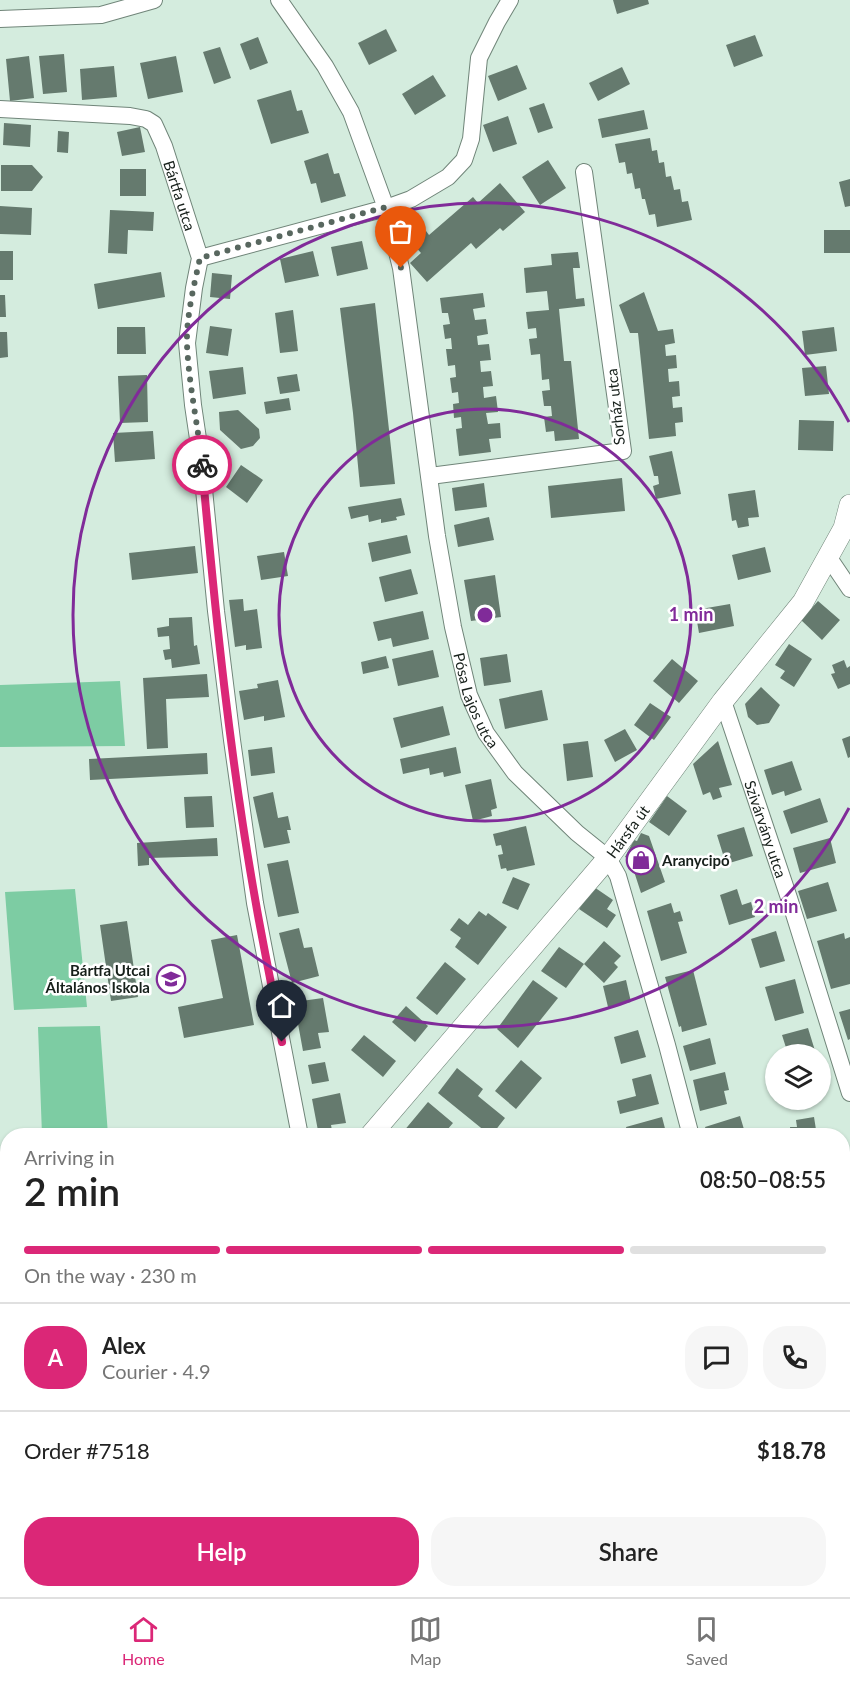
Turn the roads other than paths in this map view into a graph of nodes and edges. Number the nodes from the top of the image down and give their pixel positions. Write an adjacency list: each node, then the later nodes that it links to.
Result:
1 (154, 0): 4 (street)
2 (279, 0): 7 (street, Pósa Lajos utca)
3 (510, 0): 7 (street)
4 (0, 19)
5 (0, 109): 8 (street, Bártfa utca)
6 (584, 172): 9 (street, Sorház utca)
7 (386, 207): 8 (street); 9 (street, Pósa Lajos utca)
8 (200, 258): 16 (street, Bártfa utca)
9 (430, 476): 14 (street, Pósa Lajos utca)
10 (850, 505): 11 (street, Hársfa út)
11 (829, 558): 12 (street); 13 (street, Hársfa út)
12 (850, 589)
13 (723, 701): 14 (street, Hársfa út); 15 (street, Szivárvány utca)
14 (608, 858): 17 (street, Hársfa út); 18 (street, Pósa Lajos utca)
15 (850, 1093)
16 (298, 1128)
17 (377, 1128)
18 (689, 1128)

